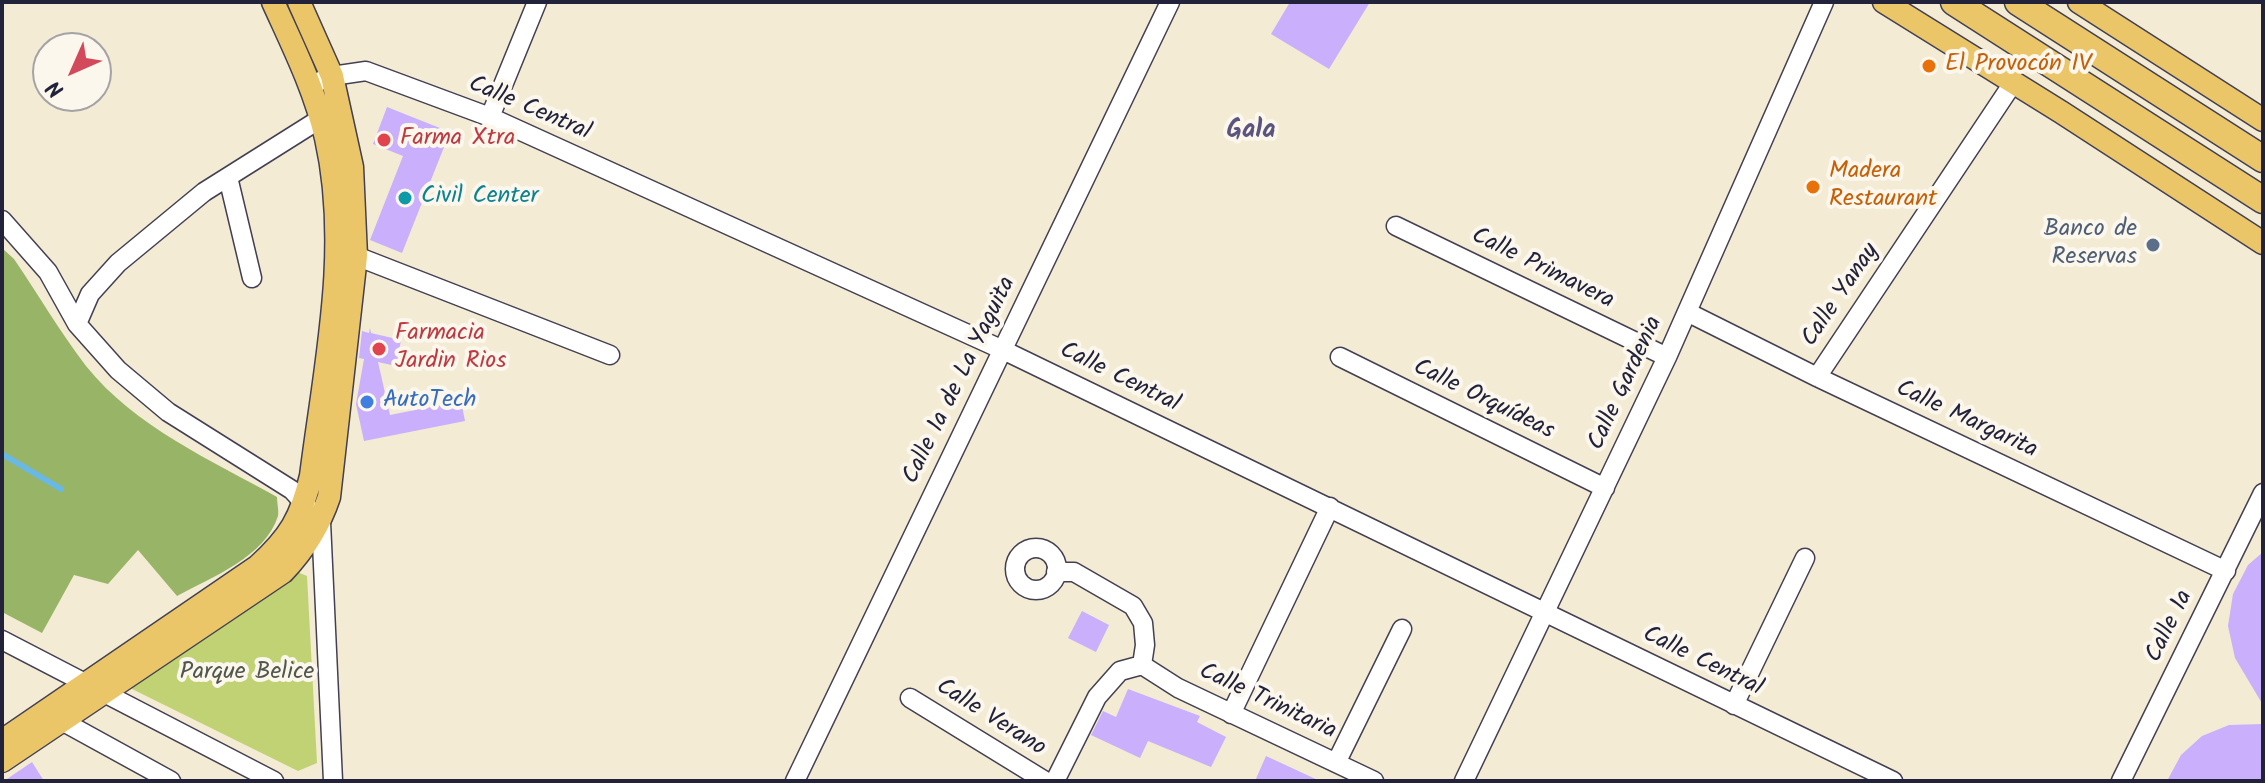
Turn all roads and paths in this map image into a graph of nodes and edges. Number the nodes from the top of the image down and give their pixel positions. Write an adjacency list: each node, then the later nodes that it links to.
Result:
1 (273, 2): 13 (main road)
2 (299, 2): 11 (main road)
3 (537, 2): 14 (street)
4 (1170, 2): 27 (street, Calle 1a de La Yaguita)
5 (1824, 2): 25 (street, Calle Gardenia)
6 (1884, 2): 10 (main road)
7 (1954, 2): 19 (highway)
8 (2018, 2): 17 (highway)
9 (2079, 2): 16 (main road)
10 (1906, 11): 12 (main road)
11 (332, 76): 13 (street, Calle Central); 14 (street, Calle Central); 23 (main road)
12 (2013, 83): 22 (main road); 31 (street, Calle Yanay)
13 (311, 85): 15 (main road)
14 (490, 117): 27 (street, Calle Central)
15 (320, 119): 18 (street); 34 (main road)
16 (2263, 120)
17 (2263, 159)
18 (228, 177): 24 (street); 26 (street)
19 (2263, 200)
20 (2, 220): 26 (street)
21 (1396, 226): 30 (street, Calle Primavera)
22 (2263, 243)
23 (356, 256): 28 (street); 36 (main road)
24 (252, 278)
25 (1687, 312): 30 (street, Calle Gardenia); 31 (street, Calle Margarita)
26 (77, 324): 34 (street)
27 (1003, 350): 35 (street, Calle Central); 55 (street, Calle 1a de La Yaguita)
28 (610, 355)
29 (1340, 357): 32 (street, Calle Orquídeas)
30 (1667, 357): 32 (street, Calle Gardenia)
31 (1817, 377): 38 (street, Calle Margarita)
32 (1605, 488): 40 (street, Calle Gardenia)
33 (2263, 493): 38 (street, Calle 1a)
34 (305, 502): 36 (street); 44 (main road)
35 (1330, 507): 40 (street, Calle Central); 47 (street)
36 (321, 522): 44 (main road); 54 (street)
37 (1805, 558): 46 (street)
38 (2226, 571): 61 (street, Calle 1a)
39 (1056, 572): 43 (street)
40 (1546, 614): 46 (street, Calle Central); 59 (street, Calle Gardenia)
41 (1402, 629): 51 (street)
42 (2, 640): 44 (street)
43 (1142, 665): 47 (street, Calle Trinitaria); 57 (street)
44 (94, 689): 48 (main road); 53 (street)
45 (910, 698): 56 (street, Calle Verano)
46 (1734, 705): 60 (street, Calle Central)
47 (1231, 714): 51 (street, Calle Trinitaria)
48 (54, 716): 49 (main road); 50 (main road); 52 (street)
49 (2, 741)
50 (2, 761)
51 (1336, 763): 58 (street, Calle Trinitaria)
52 (171, 781)
53 (274, 781)
54 (333, 781)
55 (795, 781)
56 (1045, 781)
57 (1055, 781)
58 (1374, 781)
59 (1464, 781)
60 (1893, 781)
61 (2121, 781)

